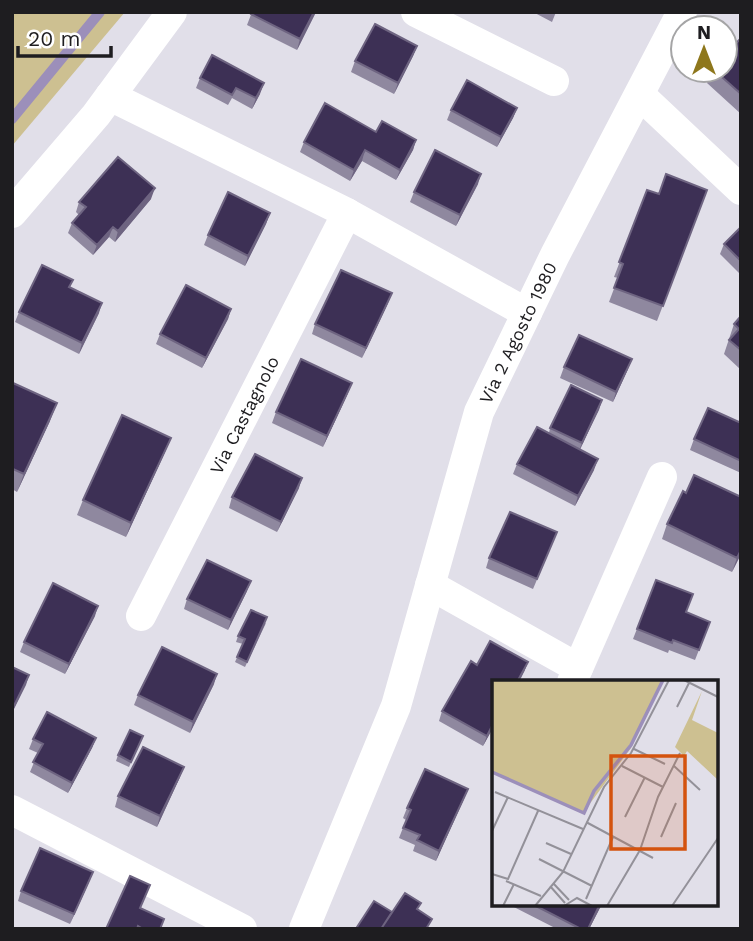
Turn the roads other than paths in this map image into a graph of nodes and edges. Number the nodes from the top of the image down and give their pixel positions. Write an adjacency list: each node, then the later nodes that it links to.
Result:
1 (172, 12): 6 (street)
2 (416, 12): 4 (street)
3 (682, 12): 5 (street, Via 2 Agosto 1980)
4 (554, 81)
5 (640, 95): 7 (street); 10 (street, Via 2 Agosto 1980)
6 (110, 96): 8 (street); 9 (street)
7 (741, 190)
8 (12, 213)
9 (347, 213): 10 (street); 13 (street, Via Castagnolo)
10 (527, 313): 12 (street, Via 2 Agosto 1980)
11 (662, 477): 14 (street)
12 (430, 585): 14 (street); 17 (street, Via 2 Agosto 1980)
13 (141, 617)
14 (575, 675)
15 (15, 820): 16 (street)
16 (242, 929)
17 (304, 929)

